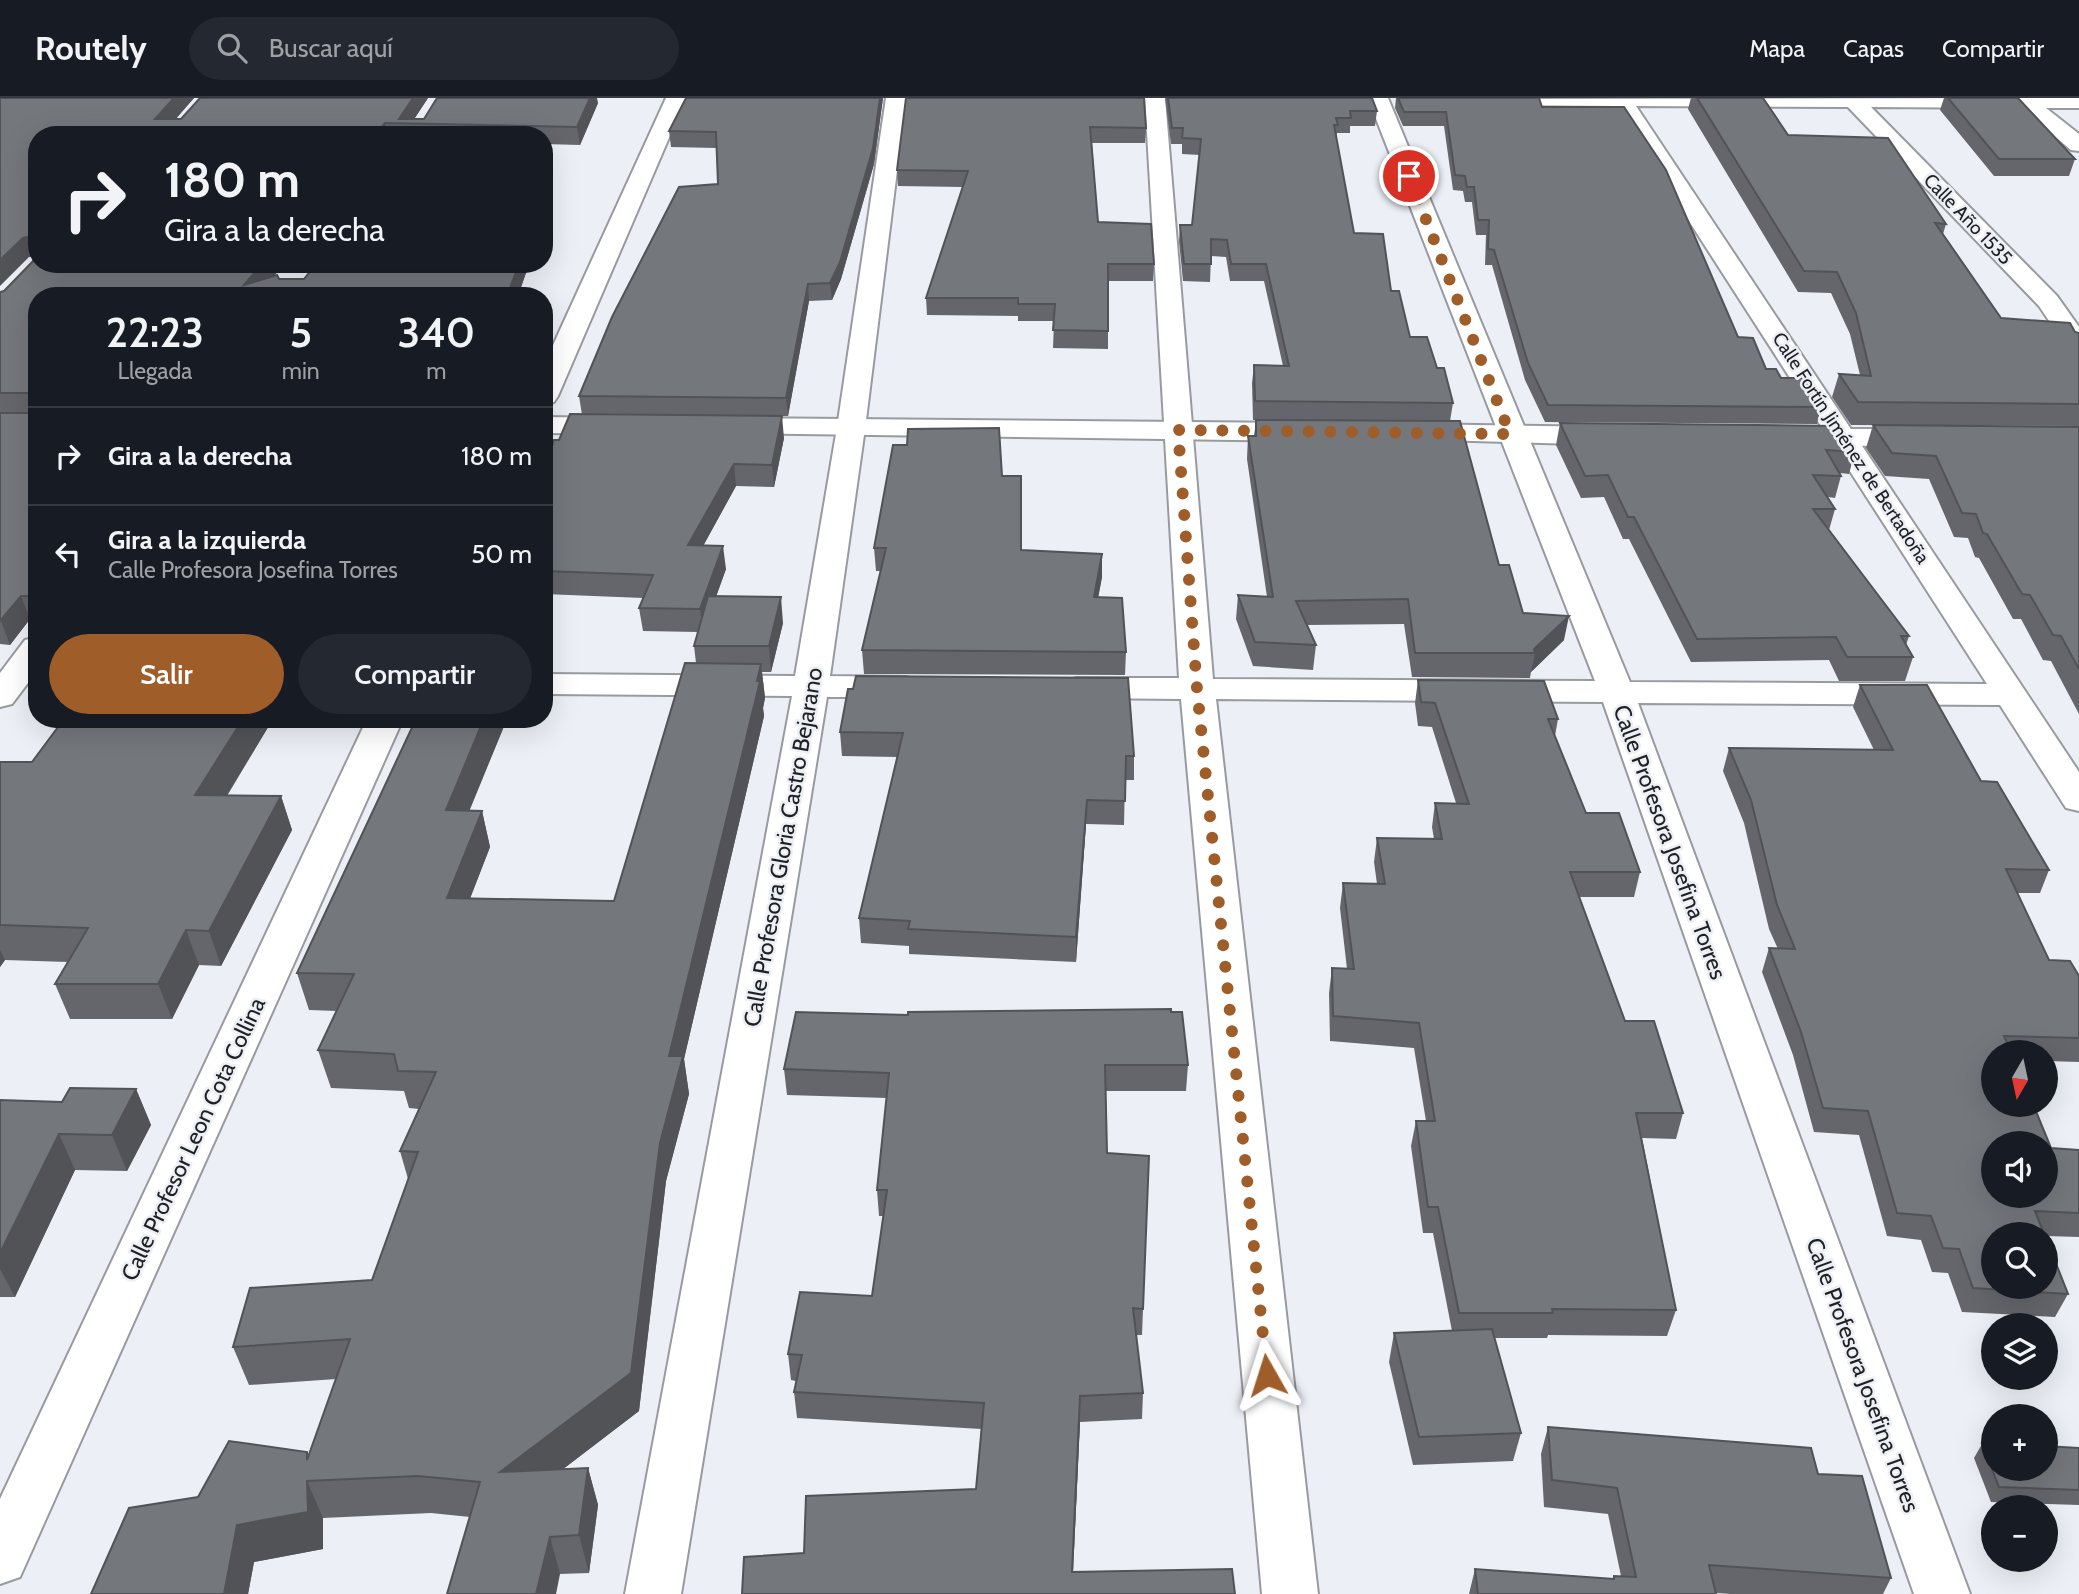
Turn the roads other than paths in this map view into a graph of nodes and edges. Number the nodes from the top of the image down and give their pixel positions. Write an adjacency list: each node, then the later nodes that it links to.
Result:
1 (676, 98): 16 (street)
2 (896, 98): 20 (street, Calle Profesora Gloria Castro Bejarano)
3 (1155, 98): 21 (street)
4 (1351, 98): 5 (street)
5 (1378, 98): 6 (street); 24 (street, Calle Profesora Josefina Torres)
6 (1405, 99)
7 (1472, 99): 8 (street)
8 (1620, 99): 9 (street); 27 (street, Calle Fortín Jiménez de Bertadoña)
9 (1853, 100): 10 (street); 13 (street, Calle Año 1535)
10 (2024, 100): 11 (street); 12 (street)
11 (2079, 102)
12 (2079, 145)
13 (2048, 301): 14 (street); 15 (street, Calle Año 1535)
14 (2079, 302)
15 (2079, 346)
16 (553, 376)
17 (553, 425): 18 (street)
18 (641, 426)
19 (709, 427): 20 (street)
20 (851, 429): 21 (street); 32 (street, Calle Profesora Gloria Castro Bejarano)
21 (1178, 430): 22 (street); 35 (street)
22 (1331, 432)
23 (1386, 433): 24 (street)
24 (1510, 434): 25 (street); 36 (street, Calle Profesora Josefina Torres)
25 (1636, 436)
26 (1762, 438): 27 (street)
27 (1846, 439): 28 (street); 37 (street, Calle Fortín Jiménez de Bertadoña)
28 (1942, 439)
29 (28, 660): 30 (street)
30 (12, 684)
31 (553, 684): 32 (street)
32 (811, 687): 33 (street); 41 (street, Calle Profesora Gloria Castro Bejarano)
33 (935, 687)
34 (1045, 688): 35 (street)
35 (1197, 689): 36 (street); 42 (street)
36 (1617, 693): 37 (street); 43 (street, Calle Profesora Josefina Torres)
37 (2010, 695): 39 (street, Calle Fortín Jiménez de Bertadoña)
38 (381, 728): 40 (street, Calle Profesor Leon Cota Collina)
39 (2079, 800)
40 (0, 1559)
41 (653, 1594)
42 (1290, 1594)
43 (1942, 1594)

